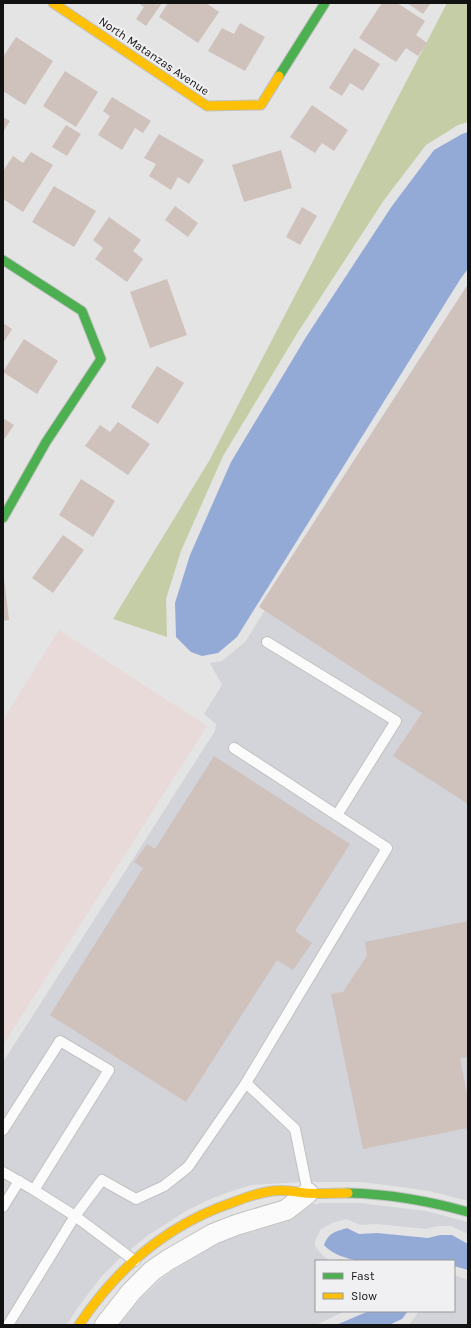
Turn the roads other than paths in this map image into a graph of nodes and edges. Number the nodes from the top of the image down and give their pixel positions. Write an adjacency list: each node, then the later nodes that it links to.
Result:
1 (53, 3): 2 (street, North Matanzas Avenue)
2 (325, 3)
3 (3, 260): 4 (street)
4 (3, 518)
5 (267, 642): 7 (lane)
6 (234, 748): 7 (lane)
7 (337, 815): 8 (lane)
8 (246, 1083): 13 (lane); 16 (lane)
9 (3, 1130): 12 (lane)
10 (3, 1172): 11 (lane)
11 (19, 1181): 12 (lane); 14 (lane)
12 (34, 1190): 16 (lane)
13 (308, 1193): 15 (street); 17 (street); 18 (street)
14 (3, 1207)
15 (468, 1212)
16 (75, 1216): 17 (lane); 19 (lane)
17 (134, 1261): 18 (lane); 20 (street)
18 (149, 1275): 21 (street)
19 (8, 1325)
20 (79, 1325)
21 (105, 1325)

